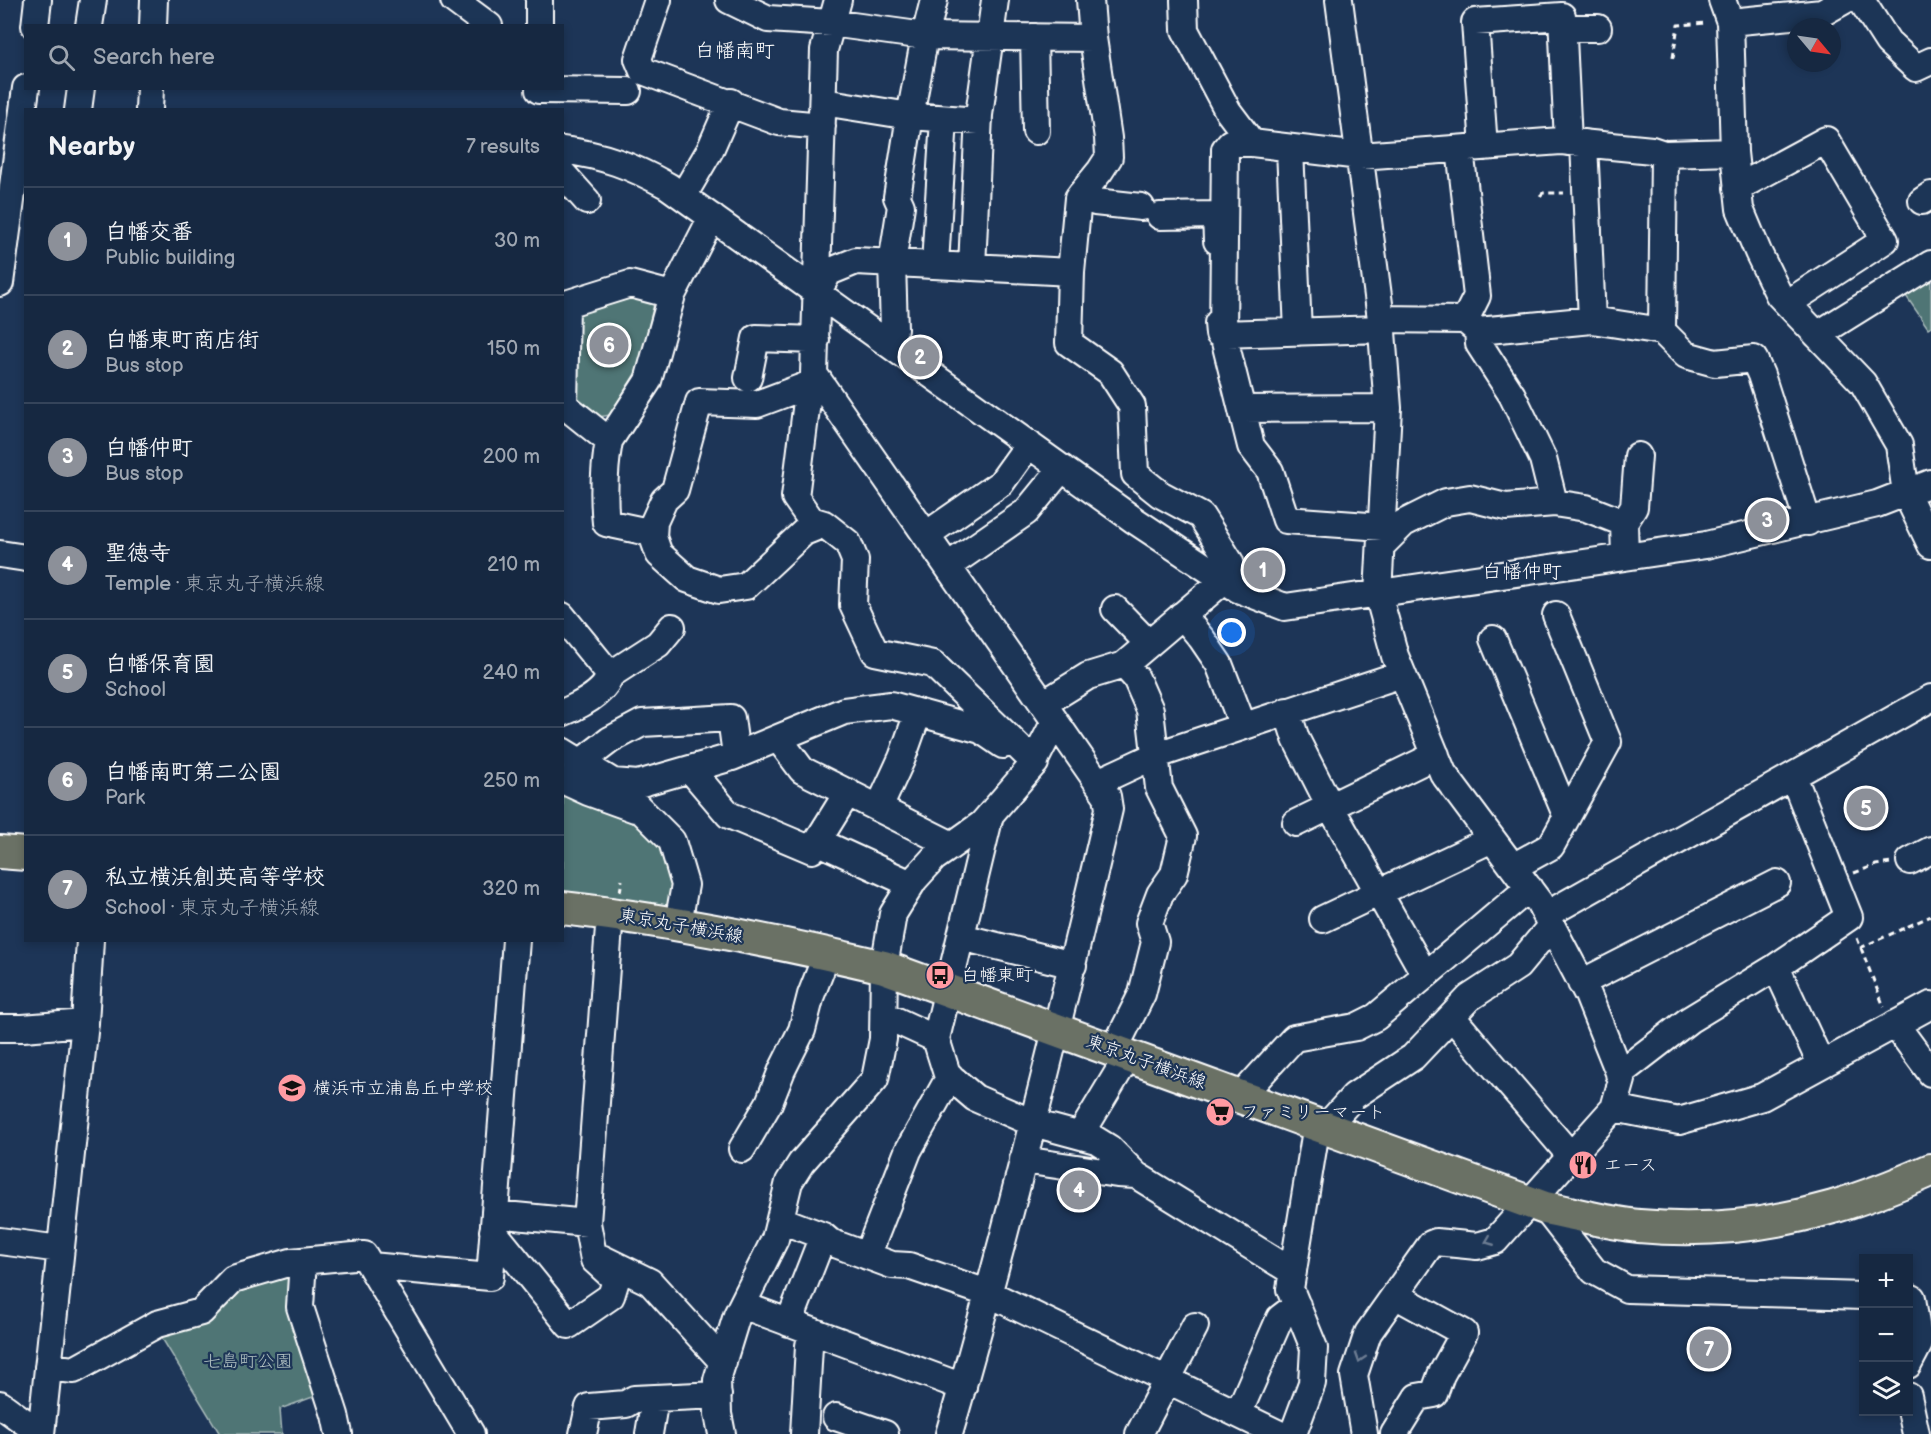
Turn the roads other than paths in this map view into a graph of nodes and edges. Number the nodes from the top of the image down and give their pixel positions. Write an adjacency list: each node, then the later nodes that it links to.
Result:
1 (38, 0): 17 (street)
2 (93, 0): 18 (street)
3 (154, 0): 19 (street)
4 (454, 0): 20 (street)
5 (539, 0): 21 (street)
6 (658, 0): 34 (street)
7 (729, 0): 15 (street)
8 (934, 0): 24 (street)
9 (994, 0): 25 (street)
10 (1090, 0): 27 (street)
11 (1184, 0): 43 (street)
12 (1339, 0): 49 (street)
13 (1845, 0): 16 (street)
14 (1861, 0): 28 (street)
15 (835, 11): 24 (street); 37 (street)
16 (1726, 11): 47 (street)
17 (35, 24)
18 (89, 24)
19 (153, 24)
20 (486, 24)
21 (539, 24)
22 (1563, 28): 23 (street); 42 (street); 45 (street)
23 (1598, 28)
24 (925, 36): 25 (street); 38 (street)
25 (988, 37): 26 (street); 40 (street)
26 (1034, 37): 27 (street); 41 (street)
27 (1093, 38): 52 (street)
28 (1928, 67)
29 (26, 90): 57 (street)
30 (81, 90): 35 (street)
31 (150, 90): 36 (street)
32 (628, 91): 33 (street)
33 (539, 96)
34 (731, 102): 37 (street); 53 (street)
35 (78, 108)
36 (149, 108)
37 (823, 114): 38 (street); 62 (street)
38 (910, 116): 39 (street); 56 (street)
39 (944, 119): 40 (street); 58 (street)
40 (979, 121): 60 (street)
41 (1036, 131)
42 (1576, 142): 45 (street); 48 (street); 65 (street)
43 (1252, 143): 44 (street); 70 (street)
44 (1290, 148): 49 (street); 69 (street)
45 (1472, 148): 49 (street); 67 (street)
46 (564, 150): 53 (street)
47 (1734, 152): 48 (street); 51 (street)
48 (1664, 154): 68 (street)
49 (1360, 156): 66 (street)
50 (564, 175): 54 (street)
51 (1737, 188): 64 (street); 64 (street)
52 (1081, 194): 61 (street); 70 (street)
53 (683, 196): 55 (street)
54 (587, 201)
55 (712, 217): 62 (street); 63 (street)
56 (892, 263): 58 (street); 62 (street); 73 (street)
57 (7, 264)
58 (935, 264): 60 (street)
59 (1931, 264): 71 (street)
60 (972, 267): 61 (street)
61 (1071, 272): 96 (street)
62 (817, 292): 72 (street); 73 (street)
63 (672, 295): 78 (street); 78 (street)
64 (1788, 303): 71 (street)
65 (1592, 320): 67 (street); 68 (street)
66 (1381, 324): 67 (street); 69 (street); 76 (street)
67 (1472, 326): 84 (street)
68 (1662, 331): 85 (street)
69 (1298, 332): 70 (street)
70 (1223, 334): 77 (street)
71 (1816, 336): 83 (street)
72 (816, 340): 74 (street); 75 (street)
73 (889, 343): 79 (street)
74 (748, 378)
75 (814, 383): 87 (street); 88 (street); 89 (street)
76 (1388, 408): 77 (street); 90 (street)
77 (1242, 409): 90 (street)
78 (609, 441): 88 (street)
79 (1029, 444): 81 (street); 89 (street)
80 (1638, 456): 86 (street)
81 (1062, 468): 95 (street); 96 (street)
82 (1931, 483): 83 (street)
83 (1906, 493): 85 (street); 91 (street)
84 (1554, 503): 86 (street); 90 (street)
85 (1808, 522): 93 (street)
86 (1624, 523): 93 (street)
87 (824, 524): 88 (street); 118 (street)
88 (653, 533)
89 (926, 535): 95 (street)
90 (1382, 537): 97 (street)
91 (1931, 545)
92 (0, 554): 94 (street)
93 (1625, 557): 97 (street)
94 (24, 558)
95 (948, 566): 112 (street)
96 (1231, 585): 97 (street); 99 (street)
97 (1378, 594): 106 (street)
98 (1114, 609): 104 (street)
99 (1182, 615): 104 (street); 113 (street)
100 (1556, 615): 129 (street)
101 (564, 618): 107 (street)
102 (672, 627): 107 (street)
103 (1493, 639): 129 (street)
104 (1149, 644): 105 (street)
105 (1124, 665): 112 (street); 117 (street)
106 (1402, 674): 109 (street); 116 (street)
107 (610, 675): 110 (street)
108 (1931, 698): 121 (street)
109 (1287, 711): 113 (street); 125 (street)
110 (564, 712)
111 (918, 712): 114 (street); 118 (street); 126 (street)
112 (1049, 712): 118 (street); 123 (street)
113 (1243, 726): 117 (street)
114 (778, 738): 115 (street); 124 (street)
115 (736, 755): 119 (street); 120 (street)
116 (1436, 755): 125 (street); 131 (street)
117 (1154, 756): 123 (street); 162 (street)
118 (1034, 764): 128 (street)
119 (568, 765): 122 (street); 127 (street)
120 (690, 769): 122 (street); 132 (street)
121 (1793, 776): 142 (street); 150 (street)
122 (614, 782): 127 (street)
123 (1098, 783): 148 (street)
124 (848, 792): 126 (street); 132 (street)
125 (1330, 806): 130 (street); 138 (street)
126 (879, 808): 133 (street)
127 (643, 812): 143 (street)
128 (990, 815): 133 (street); 144 (street)
129 (1567, 817): 134 (street)
130 (1296, 823)
131 (1492, 838): 134 (street); 138 (street)
132 (817, 841): 136 (street)
133 (952, 845): 136 (street)
134 (1513, 867): 137 (street)
135 (1776, 883): 152 (street)
136 (911, 884): 149 (street)
137 (1529, 888): 142 (street); 151 (street)
138 (1379, 893): 141 (street); 151 (street)
139 (564, 908): 140 (main road, 東京丸子横浜線)
140 (610, 914): 143 (main road, 東京丸子横浜線); 180 (street)
141 (1323, 919)
142 (1549, 921): 152 (street); 156 (street)
143 (678, 923): 147 (main road, 東京丸子横浜線)
144 (961, 937): 148 (street); 153 (street)
145 (90, 942): 157 (street)
146 (516, 942): 179 (street)
147 (827, 954): 149 (main road, 東京丸子横浜線); 172 (street)
148 (1073, 965): 160 (street)
149 (884, 967): 153 (main road, 東京丸子横浜線); 155 (street)
150 (1776, 967): 163 (street); 165 (street)
151 (1425, 975): 167 (street)
152 (1581, 983): 165 (street)
153 (948, 990): 160 (main road, 東京丸子横浜線); 161 (street)
154 (1931, 1005): 158 (street)
155 (884, 1016): 161 (street); 178 (street)
156 (1452, 1017): 170 (street); 173 (street)
157 (85, 1023): 159 (street); 183 (street)
158 (1893, 1024): 163 (street); 164 (street)
159 (0, 1028)
160 (1056, 1030): 162 (main road, 東京丸子横浜線); 169 (street)
161 (936, 1039): 166 (street)
162 (1121, 1053): 167 (main road, 東京丸子横浜線); 171 (street)
163 (1821, 1064): 168 (street)
164 (1931, 1073)
165 (1619, 1074): 168 (street)
166 (950, 1076): 169 (street); 185 (street)
167 (1241, 1096): 170 (main road, 東京丸子横浜線)
168 (1614, 1108): 173 (street)
169 (1033, 1123): 171 (street); 174 (street)
170 (1321, 1126): 177 (main road, 東京丸子横浜線); 188 (street)
171 (1081, 1134): 176 (street)
172 (742, 1149)
173 (1570, 1155): 177 (street)
174 (1023, 1160): 176 (street); 189 (street)
175 (1931, 1170): 177 (main road, 東京丸子横浜線)
176 (1136, 1175): 188 (street)
177 (1538, 1205): 190 (street, one-way to 190); 191 (street)
178 (781, 1220): 181 (street); 193 (street)
179 (494, 1222): 180 (street); 184 (street); 187 (street)
180 (587, 1223): 184 (street)
181 (823, 1236): 185 (street); 196 (street)
182 (0, 1241): 183 (street)
183 (60, 1249): 199 (street)
184 (593, 1254): 197 (street)
185 (867, 1256): 189 (street)
186 (303, 1261): 187 (street); 199 (street); 209 (street)
187 (371, 1266): 210 (street)
188 (1293, 1272): 194 (street)
189 (990, 1294): 200 (street); 201 (street)
190 (1395, 1295): 220 (street, one-way to 220); 221 (street)
191 (1859, 1296)
192 (1917, 1296): 198 (street)
193 (742, 1305): 196 (street); 197 (street)
194 (1297, 1305): 205 (street); 219 (street)
195 (1195, 1326): 200 (street)
196 (801, 1327): 201 (street); 214 (street)
197 (723, 1362): 202 (street)
198 (1910, 1362)
199 (48, 1367): 208 (street)
200 (1169, 1379): 205 (street); 217 (street)
201 (963, 1387): 216 (street)
202 (718, 1395): 203 (street); 213 (street)
203 (655, 1398): 211 (street); 212 (street)
204 (0, 1404): 208 (street)
205 (1238, 1414): 218 (street)
206 (1912, 1416): 222 (street)
207 (836, 1417): 215 (street)
208 (41, 1434)
209 (339, 1434)
210 (471, 1434)
211 (583, 1434)
212 (649, 1434)
213 (722, 1434)
214 (804, 1434)
215 (885, 1434)
216 (949, 1434)
217 (1139, 1434)
218 (1279, 1434)
219 (1293, 1434)
220 (1364, 1434)
221 (1394, 1434)
222 (1916, 1434)

